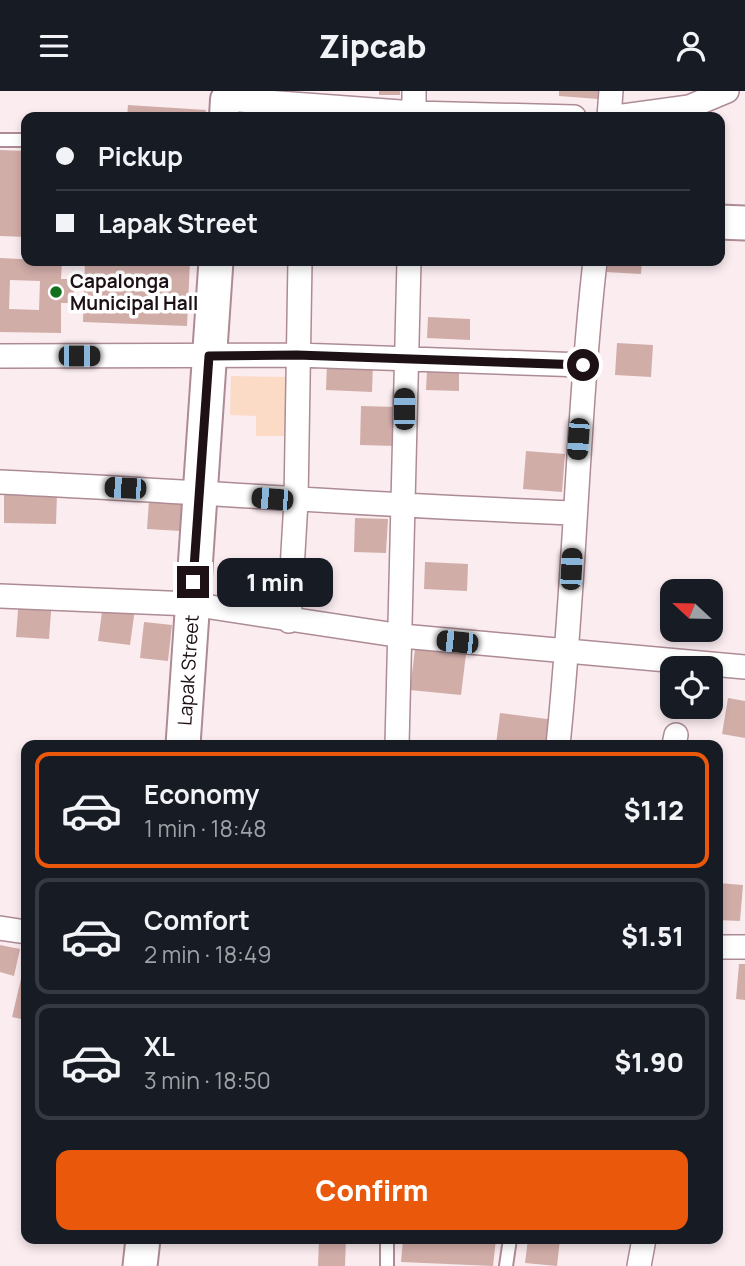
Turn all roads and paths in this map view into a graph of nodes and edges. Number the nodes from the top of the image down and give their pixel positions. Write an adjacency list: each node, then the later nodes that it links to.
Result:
1 (611, 91): 6 (street)
2 (727, 91): 7 (street)
3 (414, 107): 4 (street); 5 (street)
4 (225, 108)
5 (494, 112)
6 (609, 112)
7 (652, 112)
8 (0, 140): 9 (lane)
9 (21, 140)
10 (725, 222): 11 (main road)
11 (745, 223)
12 (216, 266): 18 (main road, Lapak Street)
13 (300, 266): 16 (street)
14 (409, 266): 19 (street)
15 (594, 266): 20 (street)
16 (297, 355): 18 (street); 19 (street); 23 (street)
17 (0, 356): 18 (street)
18 (209, 356): 22 (main road, Lapak Street)
19 (404, 361): 20 (street); 24 (street)
20 (583, 365): 25 (street)
21 (0, 482): 22 (street)
22 (200, 492): 23 (street); 27 (main road, Lapak Street)
23 (296, 501): 24 (street); 28 (street)
24 (404, 507): 25 (street); 29 (street)
25 (573, 513): 30 (street)
26 (0, 596): 27 (street)
27 (191, 604): 28 (street); 32 (main road, Lapak Street)
28 (289, 621): 29 (street)
29 (402, 636): 30 (street); 33 (street)
30 (568, 653): 31 (street); 34 (street)
31 (745, 667)
32 (183, 740)
33 (397, 740)
34 (559, 740)
35 (0, 928): 36 (street)
36 (21, 931)
37 (723, 947): 38 (street)
38 (745, 947)
39 (143, 1244): 43 (main road)
40 (387, 1244): 44 (lane)
41 (509, 1244): 45 (lane)
42 (643, 1244): 46 (street)
43 (141, 1266)
44 (387, 1266)
45 (506, 1266)
46 (639, 1266)

